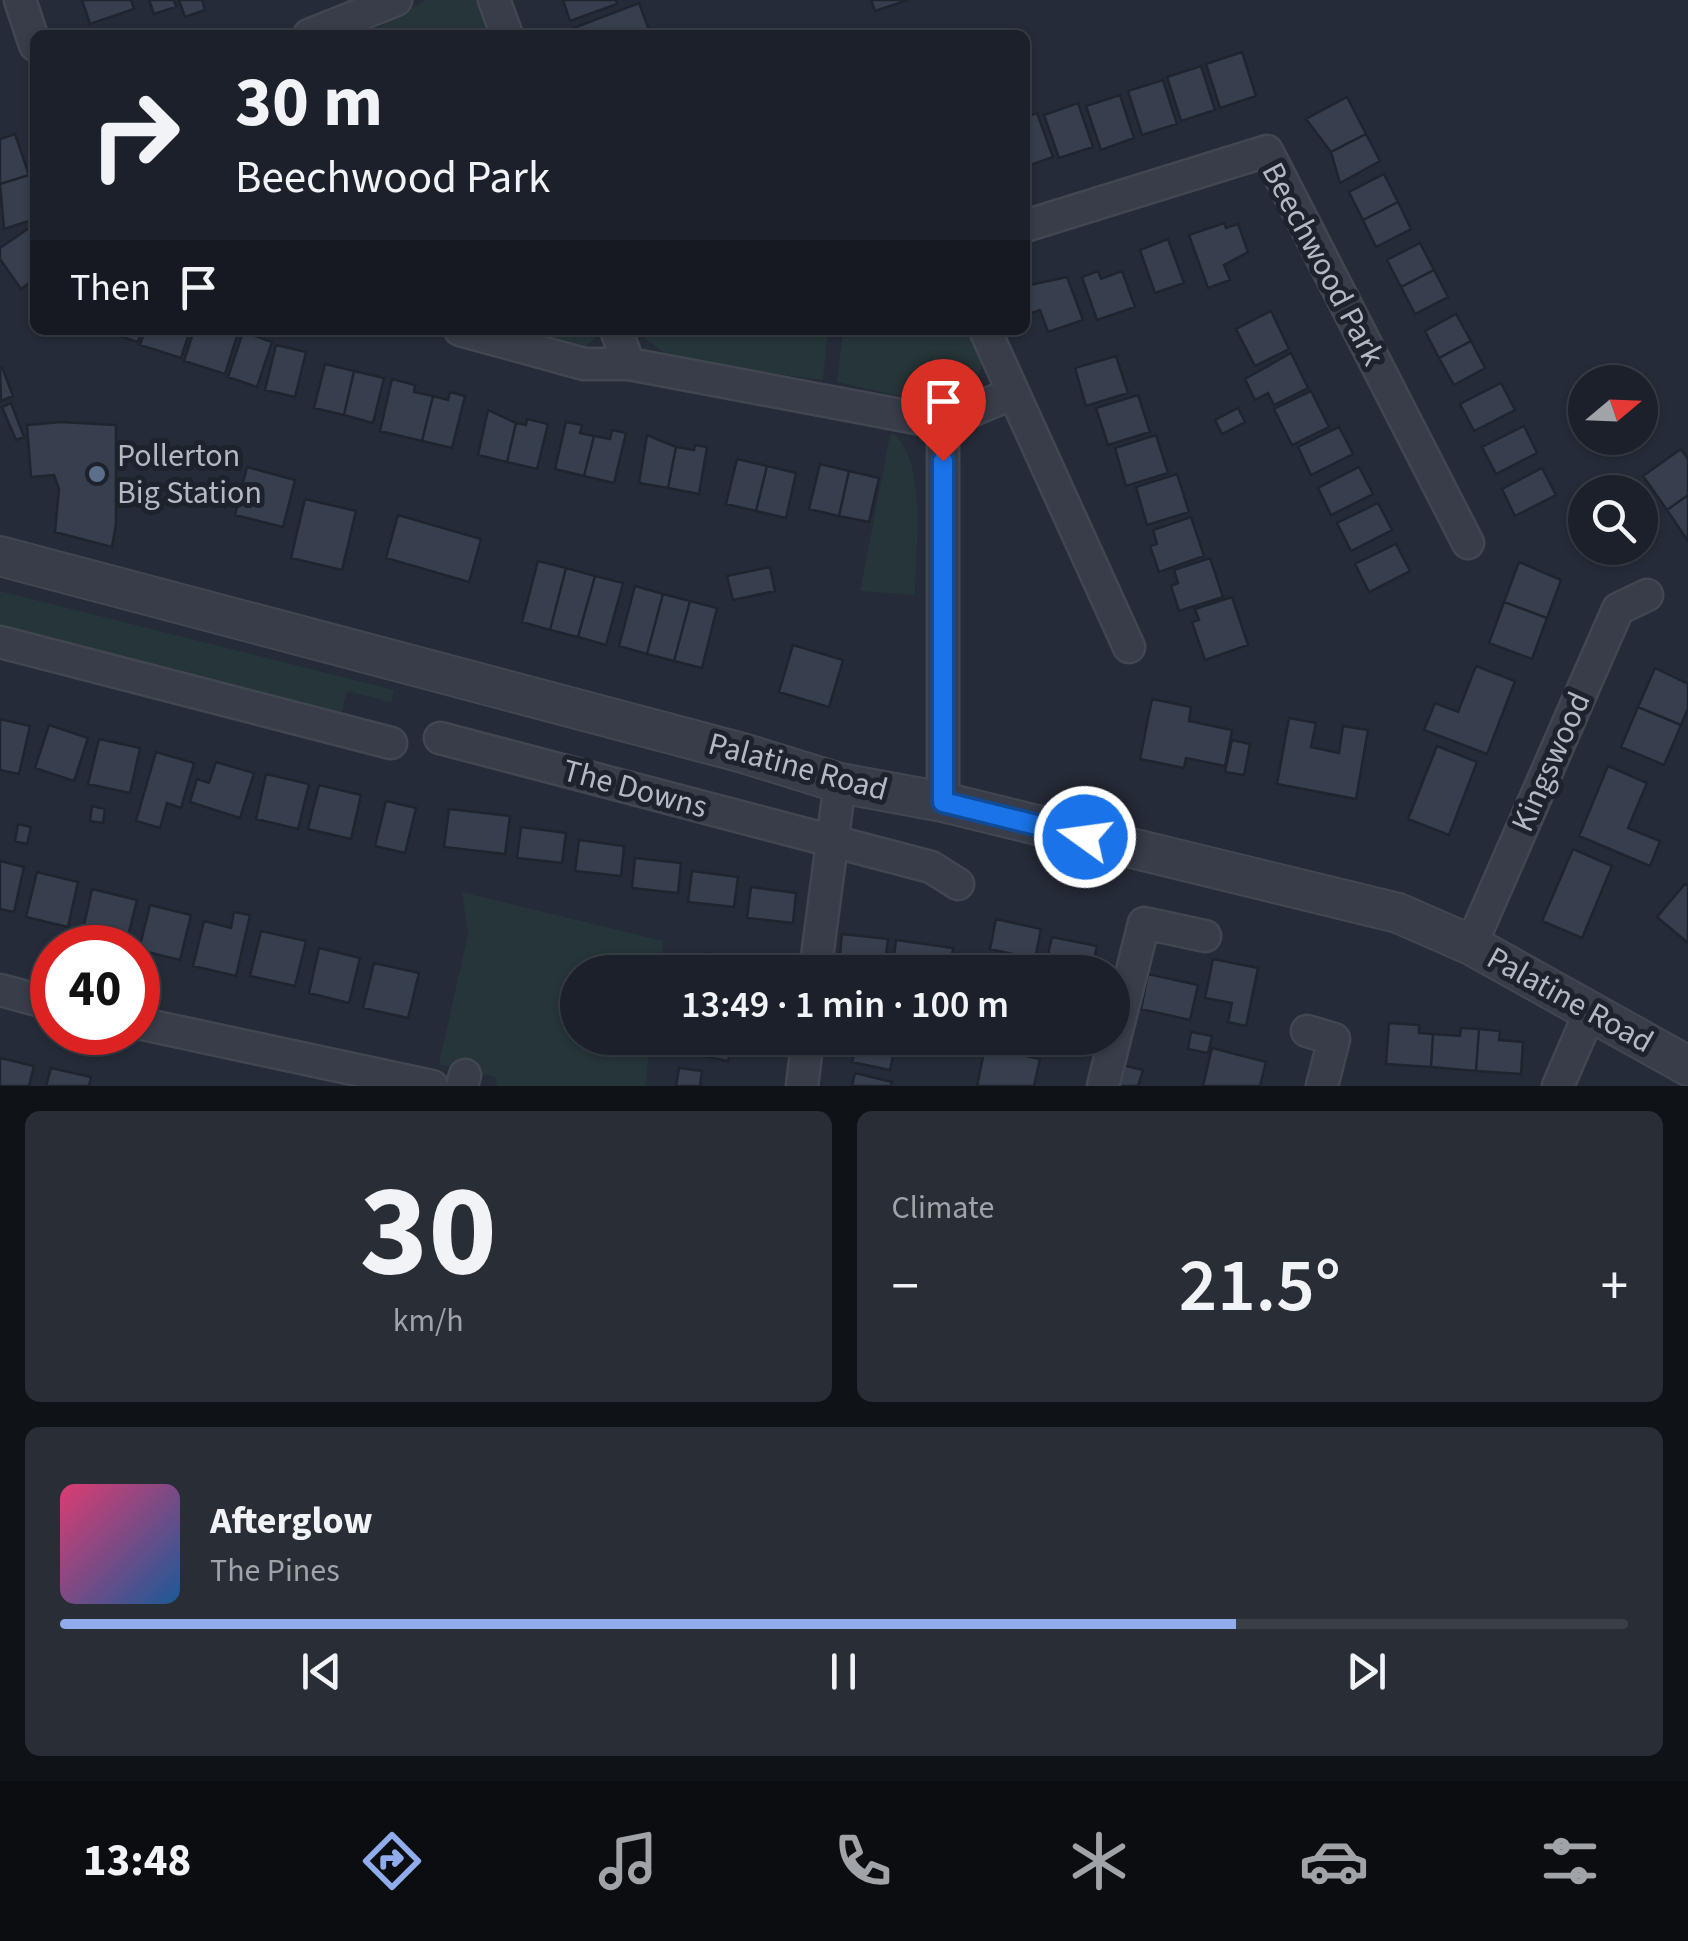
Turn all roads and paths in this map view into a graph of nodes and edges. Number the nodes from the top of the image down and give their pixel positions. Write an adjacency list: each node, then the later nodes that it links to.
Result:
1 (20, 0): 4 (street)
2 (396, 0): 5 (street)
3 (494, 0): 6 (street)
4 (30, 30)
5 (321, 30)
6 (505, 30)
7 (1030, 224): 14 (street, Beechwood Park)
8 (478, 335): 11 (street)
9 (618, 335): 11 (street)
10 (987, 335): 12 (street)
11 (629, 364): 13 (street)
12 (1013, 393): 13 (street); 18 (street)
13 (943, 423): 22 (street)
14 (1468, 543)
15 (0, 556): 21 (street, Palatine Road)
16 (1647, 595): 26 (street, Kingswood)
17 (0, 642): 20 (street)
18 (1128, 647)
19 (440, 738): 23 (street, The Downs)
20 (391, 743)
21 (840, 782): 22 (street, Palatine Road); 23 (street)
22 (943, 802): 26 (street, Palatine Road)
23 (830, 840): 24 (street, The Downs); 27 (street)
24 (958, 884)
25 (1205, 936): 37 (street)
26 (1470, 945): 30 (street, Palatine Road)
27 (817, 955)
28 (0, 990): 29 (street)
29 (30, 998)
30 (1590, 1012): 34 (street, Palatine Road); 39 (street)
31 (160, 1028): 35 (street)
32 (1307, 1031): 38 (street)
33 (806, 1055): 36 (street)
34 (1688, 1066)
35 (432, 1086)
36 (802, 1086)
37 (1103, 1086)
38 (1322, 1086)
39 (1558, 1086)

